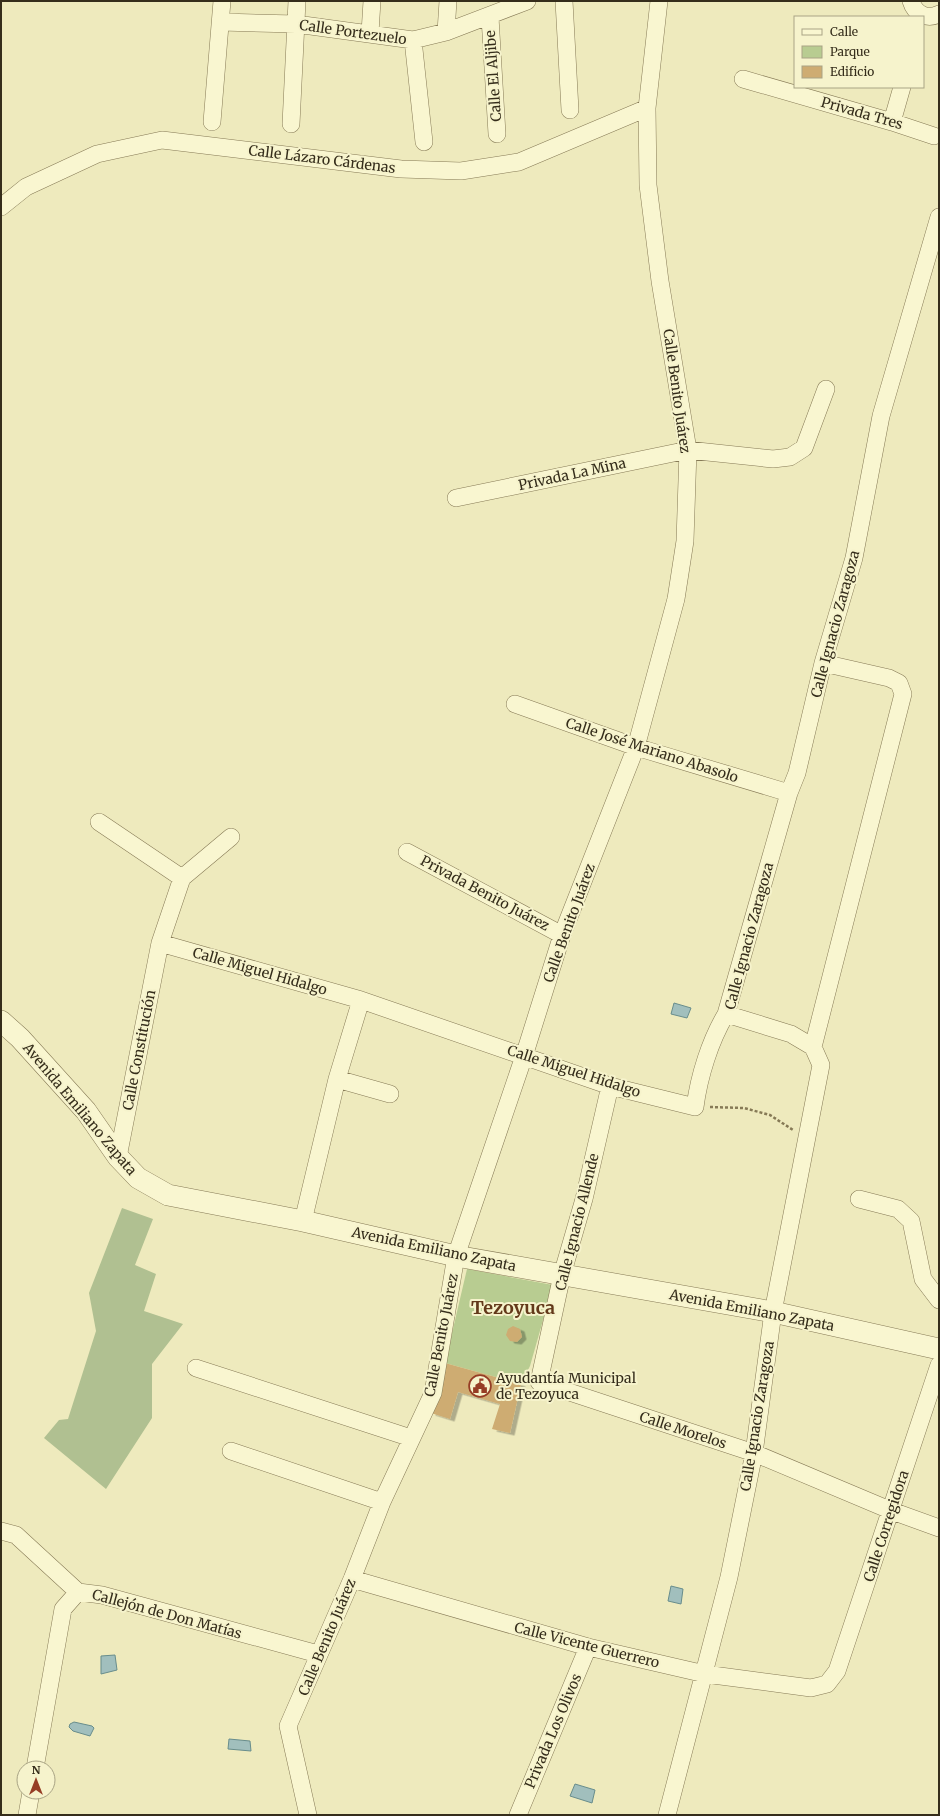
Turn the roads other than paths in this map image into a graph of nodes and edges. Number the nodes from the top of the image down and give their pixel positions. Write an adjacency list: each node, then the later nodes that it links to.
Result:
1 (222, 1): 11 (street)
2 (297, 1): 12 (street)
3 (372, 1): 14 (street)
4 (448, 1): 13 (street)
5 (527, 1): 10 (street, Calle Portezuelo)
6 (564, 1): 19 (street)
7 (658, 1): 18 (street, Calle Benito Juárez)
8 (912, 1): 9 (street)
9 (928, 16)
10 (490, 17): 13 (street, Calle Portezuelo); 23 (street, Calle El Aljibe)
11 (221, 22): 12 (street, Calle Portezuelo); 20 (street)
12 (296, 24): 14 (street, Calle Portezuelo); 22 (street)
13 (446, 32): 15 (street, Calle Portezuelo)
14 (370, 33): 15 (street, Calle Portezuelo)
15 (413, 40): 25 (street)
16 (743, 79): 21 (street, Privada Tres)
17 (902, 88): 21 (street)
18 (647, 108): 26 (street, Calle Lázaro Cárdenas); 29 (street, Calle Benito Juárez)
19 (570, 110)
20 (212, 122)
21 (892, 122): 24 (street, Privada Tres)
22 (291, 124)
23 (497, 134)
24 (934, 136)
25 (424, 142)
26 (1, 207)
27 (939, 217): 31 (street, Calle Ignacio Zaragoza)
28 (826, 389): 29 (street, Privada La Mina)
29 (688, 450): 30 (street, Privada La Mina); 33 (street, Calle Benito Juárez)
30 (456, 498)
31 (823, 664): 34 (street, Calle Ignacio Zaragoza); 44 (street)
32 (515, 704): 33 (street, Calle José Mariano Abasolo)
33 (636, 747): 34 (street, Calle José Mariano Abasolo); 39 (street, Calle Benito Juárez)
34 (789, 793): 42 (street, Calle Ignacio Zaragoza)
35 (99, 822): 38 (street)
36 (230, 837): 38 (street)
37 (407, 852): 39 (street, Privada Benito Juárez)
38 (182, 878): 40 (street, Calle Constitución)
39 (562, 934): 45 (street, Calle Benito Juárez)
40 (160, 943): 41 (street, Calle Miguel Hidalgo); 49 (street, Calle Constitución)
41 (361, 1000): 45 (street, Calle Miguel Hidalgo); 46 (street)
42 (726, 1014): 44 (street, Calle Ignacio Zaragoza); 47 (street, Calle Miguel Hidalgo)
43 (1, 1020): 49 (street, Avenida Emiliano Zapata)
44 (813, 1047): 55 (street, Calle Ignacio Zaragoza)
45 (524, 1056): 47 (street, Calle Miguel Hidalgo); 52 (street, Calle Benito Juárez)
46 (337, 1080): 48 (street); 51 (street)
47 (610, 1086): 53 (street, Calle Ignacio Allende)
48 (390, 1094)
49 (118, 1157): 51 (street, Avenida Emiliano Zapata)
50 (859, 1199): 54 (street)
51 (303, 1221): 52 (street, Avenida Emiliano Zapata)
52 (456, 1256): 53 (street, Avenida Emiliano Zapata); 60 (street, Calle Benito Juárez)
53 (562, 1275): 55 (street, Avenida Emiliano Zapata); 59 (street, Calle Ignacio Allende)
54 (939, 1300)
55 (773, 1312): 56 (street, Avenida Emiliano Zapata); 62 (street, Calle Ignacio Zaragoza)
56 (939, 1349)
57 (939, 1365): 64 (street, Calle Corregidora)
58 (196, 1368): 60 (street)
59 (539, 1382): 62 (street, Calle Morelos)
60 (411, 1438): 63 (street, Calle Benito Juárez)
61 (231, 1451): 63 (street)
62 (754, 1453): 64 (street, Calle Morelos); 71 (street, Calle Ignacio Zaragoza)
63 (382, 1502): 67 (street, Calle Benito Juárez)
64 (892, 1511): 65 (street, Calle Morelos); 72 (street, Calle Corregidora)
65 (939, 1528)
66 (1, 1530): 68 (street)
67 (352, 1579): 69 (street, Calle Vicente Guerrero); 70 (street, Calle Benito Juárez)
68 (78, 1592): 70 (street, Callejón de Don Matías); 73 (street, Callejón de Don Matías)
69 (588, 1647): 71 (street, Calle Vicente Guerrero); 77 (street, Privada Los Olivos)
70 (318, 1654): 76 (street, Calle Benito Juárez)
71 (705, 1674): 72 (street, Calle Vicente Guerrero); 78 (street, Calle Ignacio Zaragoza)
72 (827, 1684)
73 (36, 1760)
74 (30, 1800): 75 (street)
75 (27, 1815)
76 (308, 1815)
77 (518, 1815)
78 (667, 1815)

